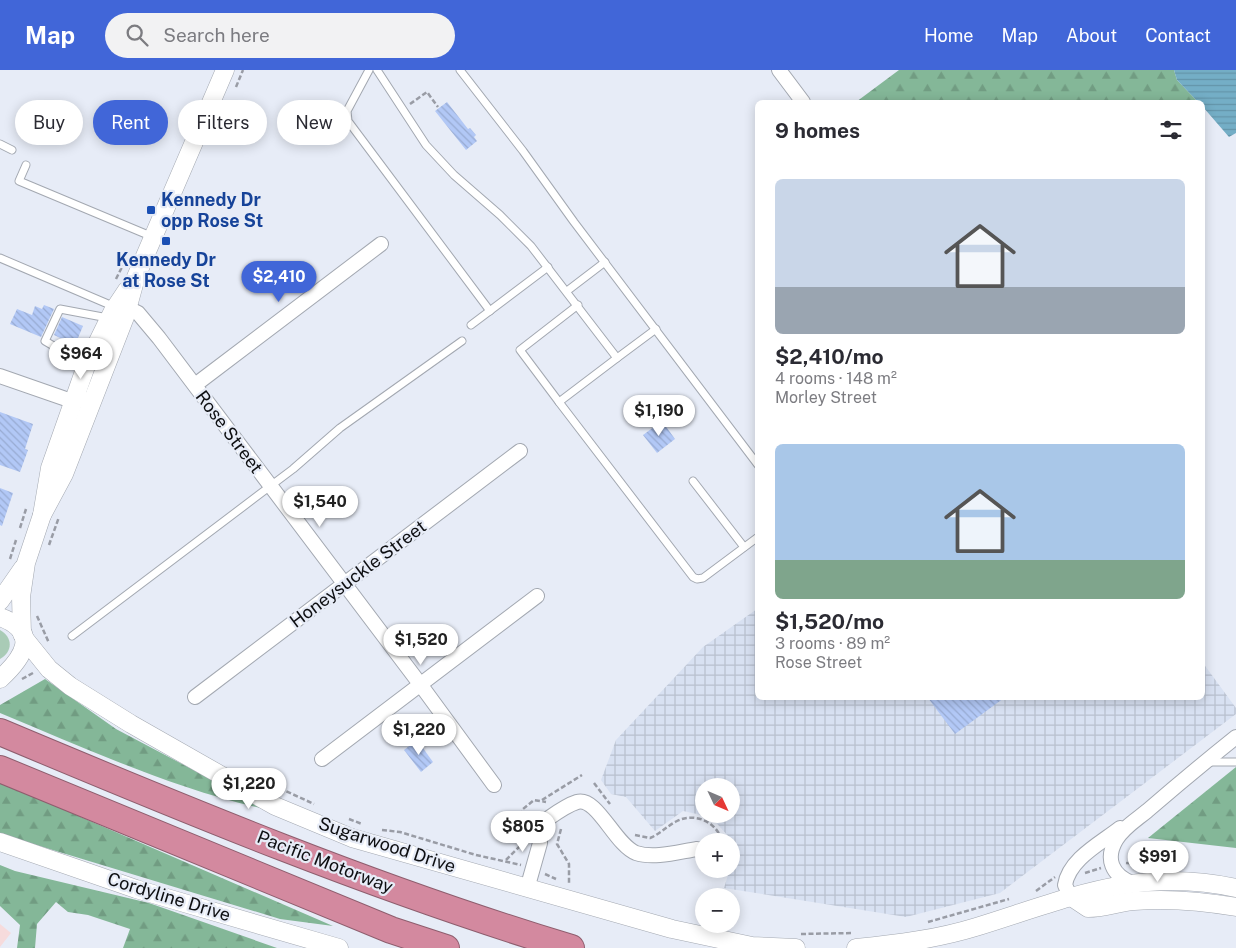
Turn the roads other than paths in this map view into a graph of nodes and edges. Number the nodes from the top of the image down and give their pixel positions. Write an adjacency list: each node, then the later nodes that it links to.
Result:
1 (225, 70): 10 (street)
2 (369, 70): 18 (lane)
3 (377, 70): 14 (lane)
4 (460, 70): 13 (lane)
5 (779, 70): 6 (street)
6 (802, 100)
7 (0, 144): 8 (lane)
8 (12, 150)
9 (26, 165): 10 (lane)
10 (153, 237): 17 (street)
11 (381, 244): 26 (street)
12 (0, 258): 17 (lane)
13 (605, 262): 15 (lane); 20 (lane)
14 (548, 267): 15 (lane); 18 (lane)
15 (567, 291): 16 (lane)
16 (578, 306): 22 (lane); 28 (lane)
17 (118, 309): 23 (street); 23 (lane); 25 (street); 26 (street, Rose Street)
18 (490, 311): 19 (lane)
19 (471, 326)
20 (656, 329): 22 (lane); 31 (lane)
21 (462, 341): 33 (lane)
22 (617, 358): 28 (lane)
23 (86, 366): 27 (street)
24 (0, 376): 27 (street)
25 (100, 380): 27 (street); 29 (street)
26 (194, 385): 33 (street, Rose Street)
27 (72, 401): 29 (street); 34 (street)
28 (559, 402): 36 (lane)
29 (83, 424): 34 (street)
30 (520, 452): 38 (street, Honeysuckle Street)
31 (755, 460)
32 (693, 481): 36 (lane)
33 (270, 485): 38 (street, Rose Street); 43 (lane)
34 (42, 515): 37 (street)
35 (755, 539): 36 (lane)
36 (744, 547)
37 (26, 563): 40 (street); 42 (street)
38 (345, 585): 45 (street, Rose Street); 46 (street, Honeysuckle Street)
39 (537, 596): 45 (street)
40 (0, 601)
41 (0, 617): 42 (street, Sugarwood Drive)
42 (23, 636): 44 (street); 59 (street, Sugarwood Drive)
43 (72, 636)
44 (0, 679)
45 (420, 684): 49 (street); 53 (street, Rose Street)
46 (195, 697)
47 (0, 732): 66 (highway, Pacific Motorway)
48 (1236, 737): 50 (street)
49 (322, 759)
50 (1205, 762): 51 (lane); 54 (street)
51 (1236, 762)
52 (0, 769): 65 (highway, Pacific Motorway)
53 (494, 785)
54 (1163, 797): 57 (street); 60 (street)
55 (0, 842): 64 (street, Cordyline Drive)
56 (695, 849): 59 (street)
57 (1132, 882): 58 (street); 60 (street)
58 (1236, 888)
59 (527, 889): 63 (street, Sugarwood Drive)
60 (1070, 896): 61 (street); 62 (street)
61 (1236, 907)
62 (856, 940)
63 (798, 941)
64 (339, 948)
65 (446, 948)
66 (571, 948)

